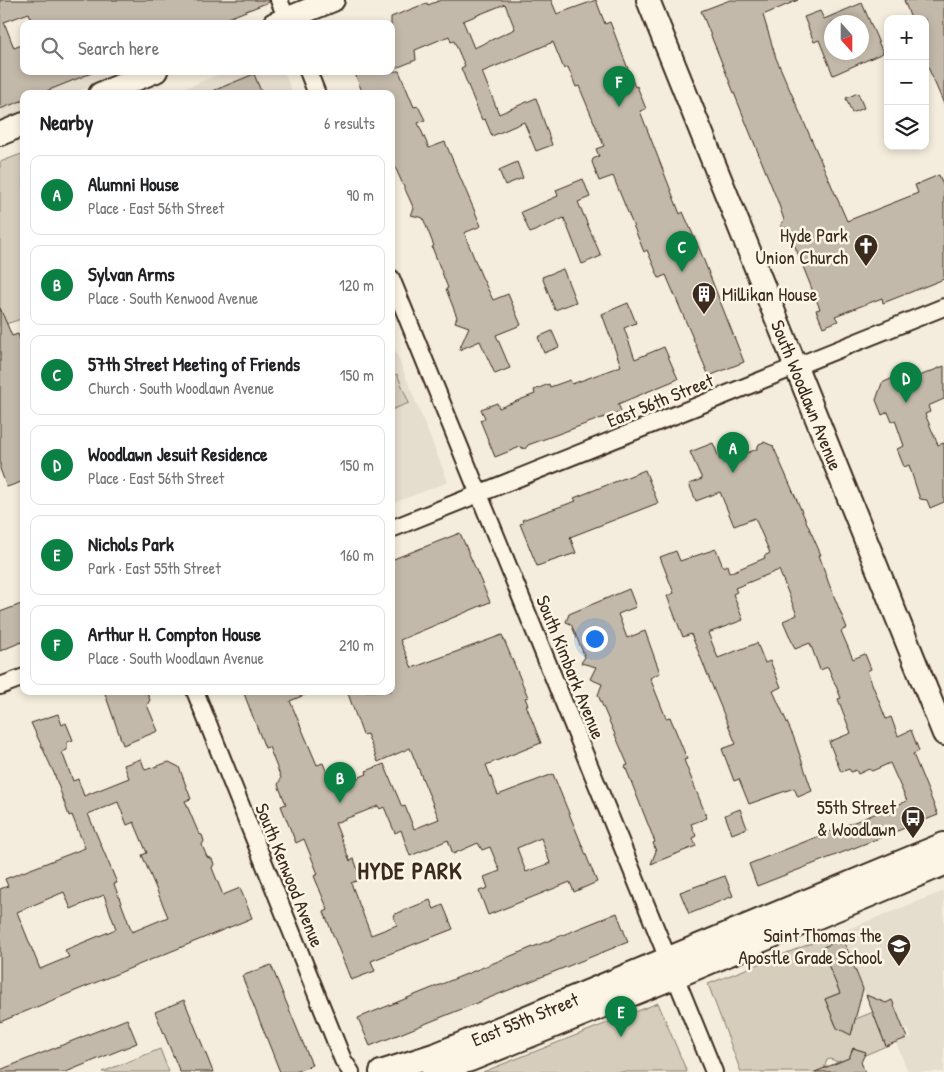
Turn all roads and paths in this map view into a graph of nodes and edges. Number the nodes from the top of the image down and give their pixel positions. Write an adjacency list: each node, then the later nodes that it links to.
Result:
1 (333, 0): 3 (street)
2 (648, 0): 12 (street, South Woodlawn Avenue)
3 (282, 17)
4 (146, 75): 6 (street)
5 (310, 75): 7 (street)
6 (110, 90)
7 (315, 90)
8 (20, 126): 9 (street)
9 (0, 134)
10 (395, 288): 13 (street, South Kimbark Avenue)
11 (944, 307): 12 (street, East 56th Street)
12 (796, 366): 13 (street, East 56th Street); 18 (street, South Woodlawn Avenue)
13 (479, 494): 14 (street, East 56th Street); 21 (street, South Kimbark Avenue)
14 (395, 527)
15 (20, 678): 16 (street)
16 (0, 686)
17 (197, 695): 22 (street, South Kenwood Avenue)
18 (944, 734)
19 (944, 844): 21 (street, East 55th Street)
20 (944, 864): 21 (street, East 55th Street)
21 (671, 969): 23 (street, East 55th Street); 24 (street, East 55th Street); 25 (street, South Kimbark Avenue)
22 (351, 1072)
23 (381, 1072)
24 (433, 1072)
25 (714, 1072)

